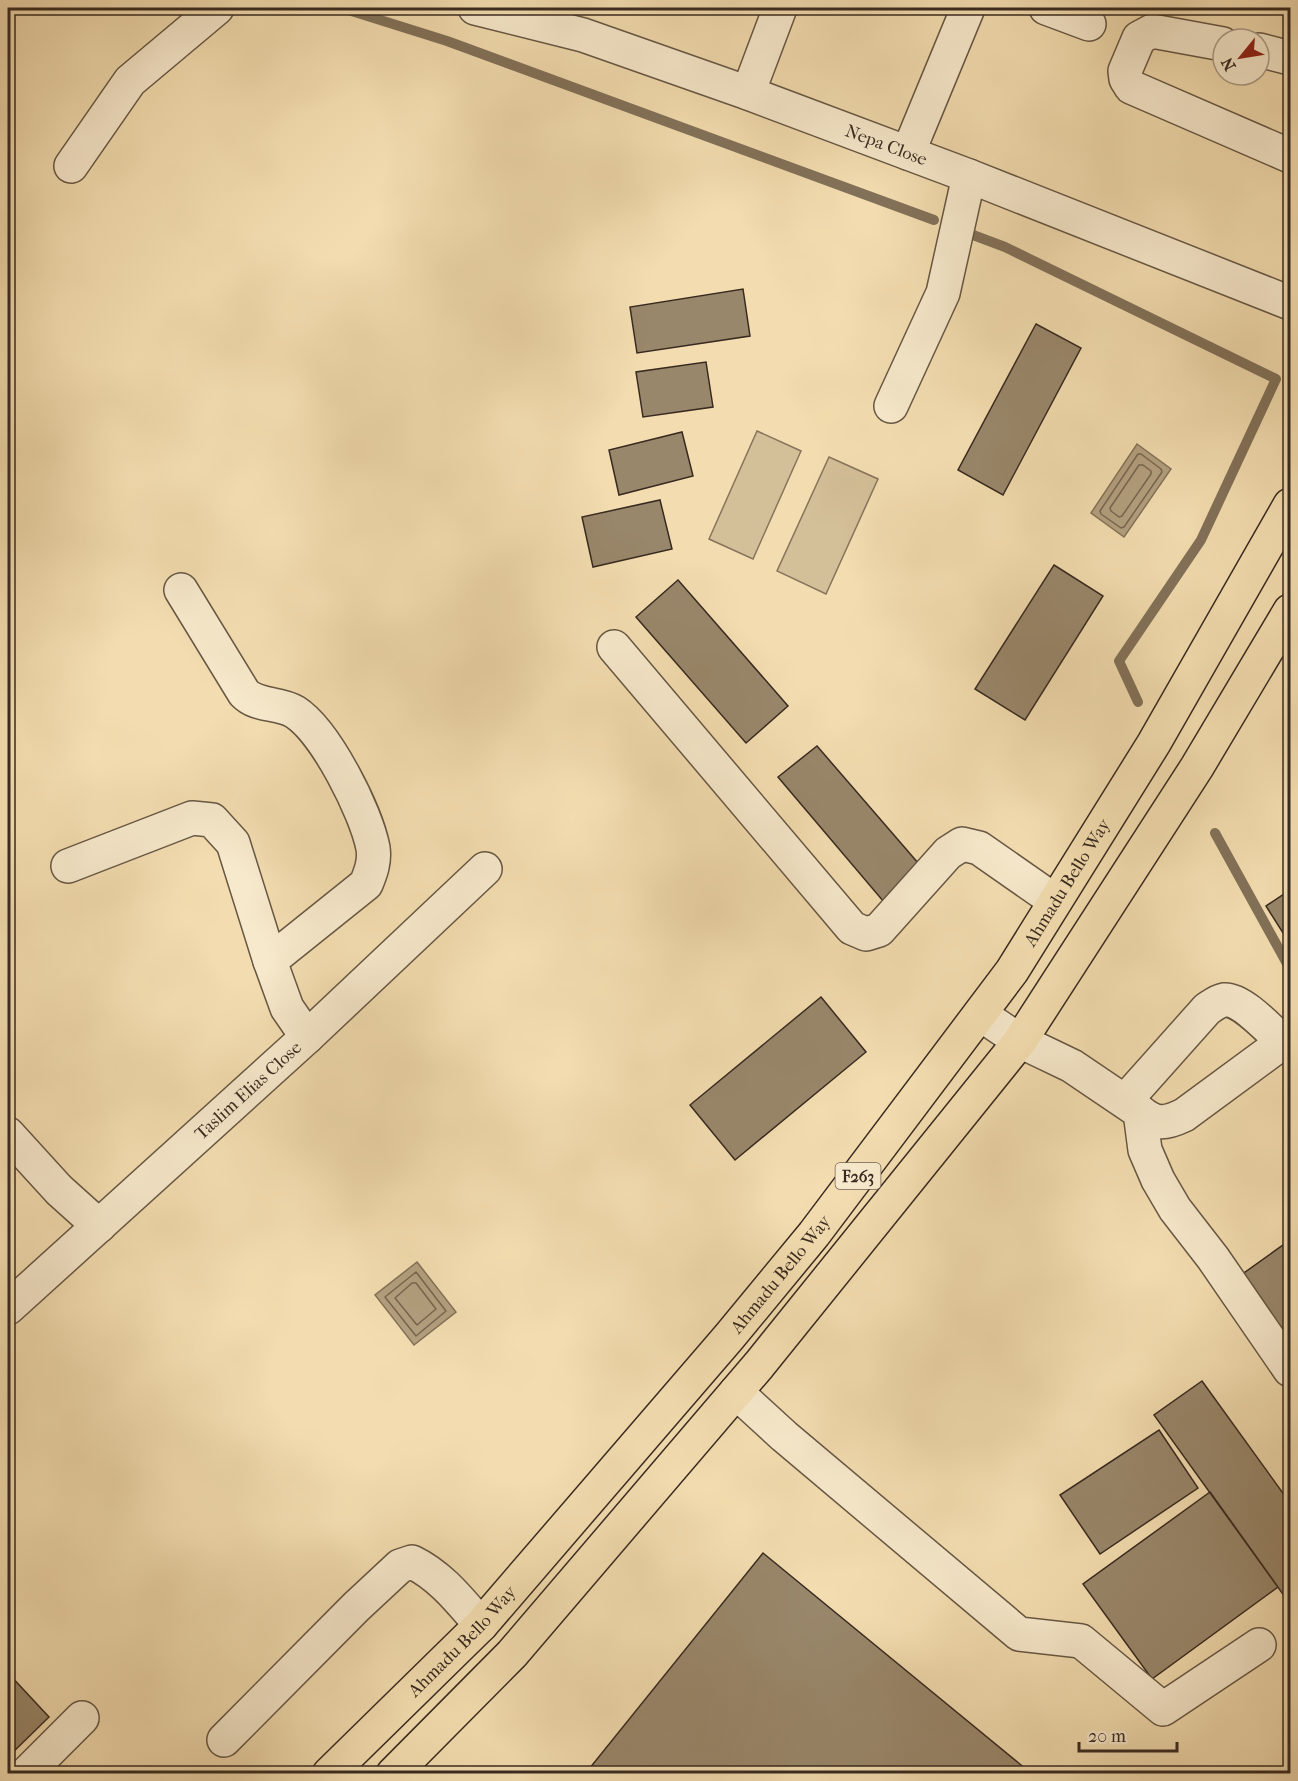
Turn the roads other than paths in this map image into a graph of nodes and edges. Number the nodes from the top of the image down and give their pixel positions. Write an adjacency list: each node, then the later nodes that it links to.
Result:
1 (217, 8): 14 (street)
2 (475, 8): 6 (street, Nepa Close)
3 (780, 8): 11 (street)
4 (968, 8): 12 (street)
5 (1046, 8): 7 (street)
6 (582, 21): 11 (street, Nepa Close)
7 (1089, 24)
8 (1211, 42): 13 (street)
9 (1271, 53): 10 (street)
10 (1290, 58)
11 (748, 93): 12 (street, Nepa Close)
12 (908, 153): 15 (street, Nepa Close)
13 (1290, 156)
14 (71, 166)
15 (969, 176): 16 (street, Nepa Close); 17 (street)
16 (1290, 303)
17 (891, 406)
18 (1290, 505): 24 (highway, Ahmadu Bello Way / F263)
19 (181, 590): 25 (street)
20 (1288, 625): 29 (highway, F263)
21 (614, 647): 24 (street)
22 (68, 866): 25 (street)
23 (485, 869): 27 (street, Taslim Elias Close)
24 (1055, 901): 26 (highway, Ahmadu Bello Way / F263)
25 (270, 961): 27 (street)
26 (980, 1014): 29 (street); 33 (highway, Ahmadu Bello Way / F263)
27 (307, 1037): 32 (street, Taslim Elias Close)
28 (1287, 1039): 30 (street); 30 (street)
29 (1020, 1041): 30 (street); 35 (highway, F263)
30 (1133, 1107): 36 (street)
31 (8, 1134): 32 (street)
32 (99, 1226): 34 (street, Taslim Elias Close)
33 (771, 1286): 35 (highway); 38 (highway, Ahmadu Bello Way / F263)
34 (8, 1308)
35 (802, 1312): 37 (highway, F263)
36 (1290, 1370)
37 (736, 1392): 39 (street); 44 (highway, F263)
38 (481, 1624): 41 (street); 43 (highway, Ahmadu Bello Way / F263)
39 (1259, 1645)
40 (82, 1718): 42 (street)
41 (224, 1740)
42 (26, 1773)
43 (329, 1773)
44 (393, 1773)

